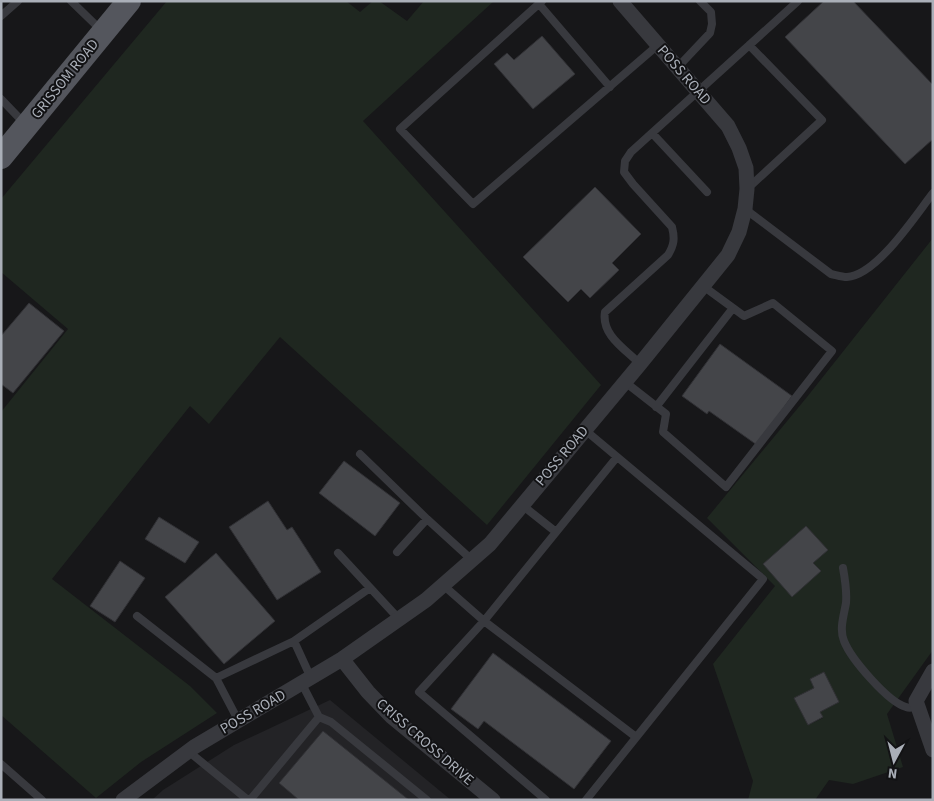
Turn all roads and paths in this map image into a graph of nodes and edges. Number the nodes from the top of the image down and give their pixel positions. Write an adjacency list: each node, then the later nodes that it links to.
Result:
1 (18, 1): 8 (lane)
2 (71, 1): 9 (lane)
3 (129, 1): 9 (main road, GRISSOM ROAD)
4 (700, 1): 12 (lane)
5 (798, 1): 11 (lane)
6 (541, 3): 13 (lane); 13 (lane)
7 (625, 3): 10 (street, POSS ROAD)
8 (1, 16)
9 (104, 32): 16 (main road, GRISSOM ROAD)
10 (658, 45): 12 (street, POSS ROAD); 13 (lane)
11 (749, 45): 14 (lane); 19 (lane)
12 (677, 68): 14 (street, POSS ROAD)
13 (610, 87)
14 (697, 91): 17 (lane); 19 (street, POSS ROAD)
15 (1, 99): 16 (lane)
16 (26, 126): 18 (main road, GRISSOM ROAD)
17 (652, 133): 20 (lane); 25 (lane)
18 (1, 157)
19 (747, 189): 22 (street, POSS ROAD)
20 (706, 192)
21 (933, 193): 22 (lane)
22 (746, 208): 23 (street, POSS ROAD)
23 (704, 286): 24 (lane); 25 (street, POSS ROAD)
24 (733, 308): 27 (lane); 27 (lane)
25 (640, 364): 26 (street, POSS ROAD)
26 (624, 382): 27 (lane); 28 (street, POSS ROAD)
27 (656, 407)
28 (585, 430): 30 (lane); 31 (street, POSS ROAD)
29 (360, 454): 32 (lane)
30 (617, 457): 33 (lane); 51 (lane)
31 (522, 505): 33 (lane); 36 (street, POSS ROAD)
32 (427, 519): 34 (lane); 36 (lane)
33 (556, 532): 42 (lane)
34 (397, 552)
35 (338, 553): 39 (lane)
36 (472, 560): 38 (street, POSS ROAD)
37 (843, 568): 48 (lane)
38 (444, 585): 41 (street, POSS ROAD); 42 (lane)
39 (370, 588): 41 (lane); 43 (lane)
40 (137, 616): 46 (lane)
41 (399, 619): 44 (street, POSS ROAD)
42 (484, 621): 51 (lane); 60 (lane)
43 (294, 641): 46 (lane); 47 (lane)
44 (342, 659): 47 (street, POSS ROAD); 59 (street, CRISS CROSS DRIVE)
45 (933, 671): 48 (street)
46 (216, 678): 50 (lane)
47 (306, 681): 49 (lane); 50 (street, POSS ROAD)
48 (918, 706): 53 (street)
49 (319, 717): 57 (lane); 58 (lane)
50 (238, 720): 52 (street, POSS ROAD)
51 (636, 737): 61 (lane)
52 (188, 750): 56 (street, POSS ROAD); 57 (lane)
53 (933, 750)
54 (2, 765): 55 (lane)
55 (42, 800)
56 (123, 800)
57 (249, 800)
58 (427, 800)
59 (493, 800)
60 (546, 800)
61 (586, 800)

